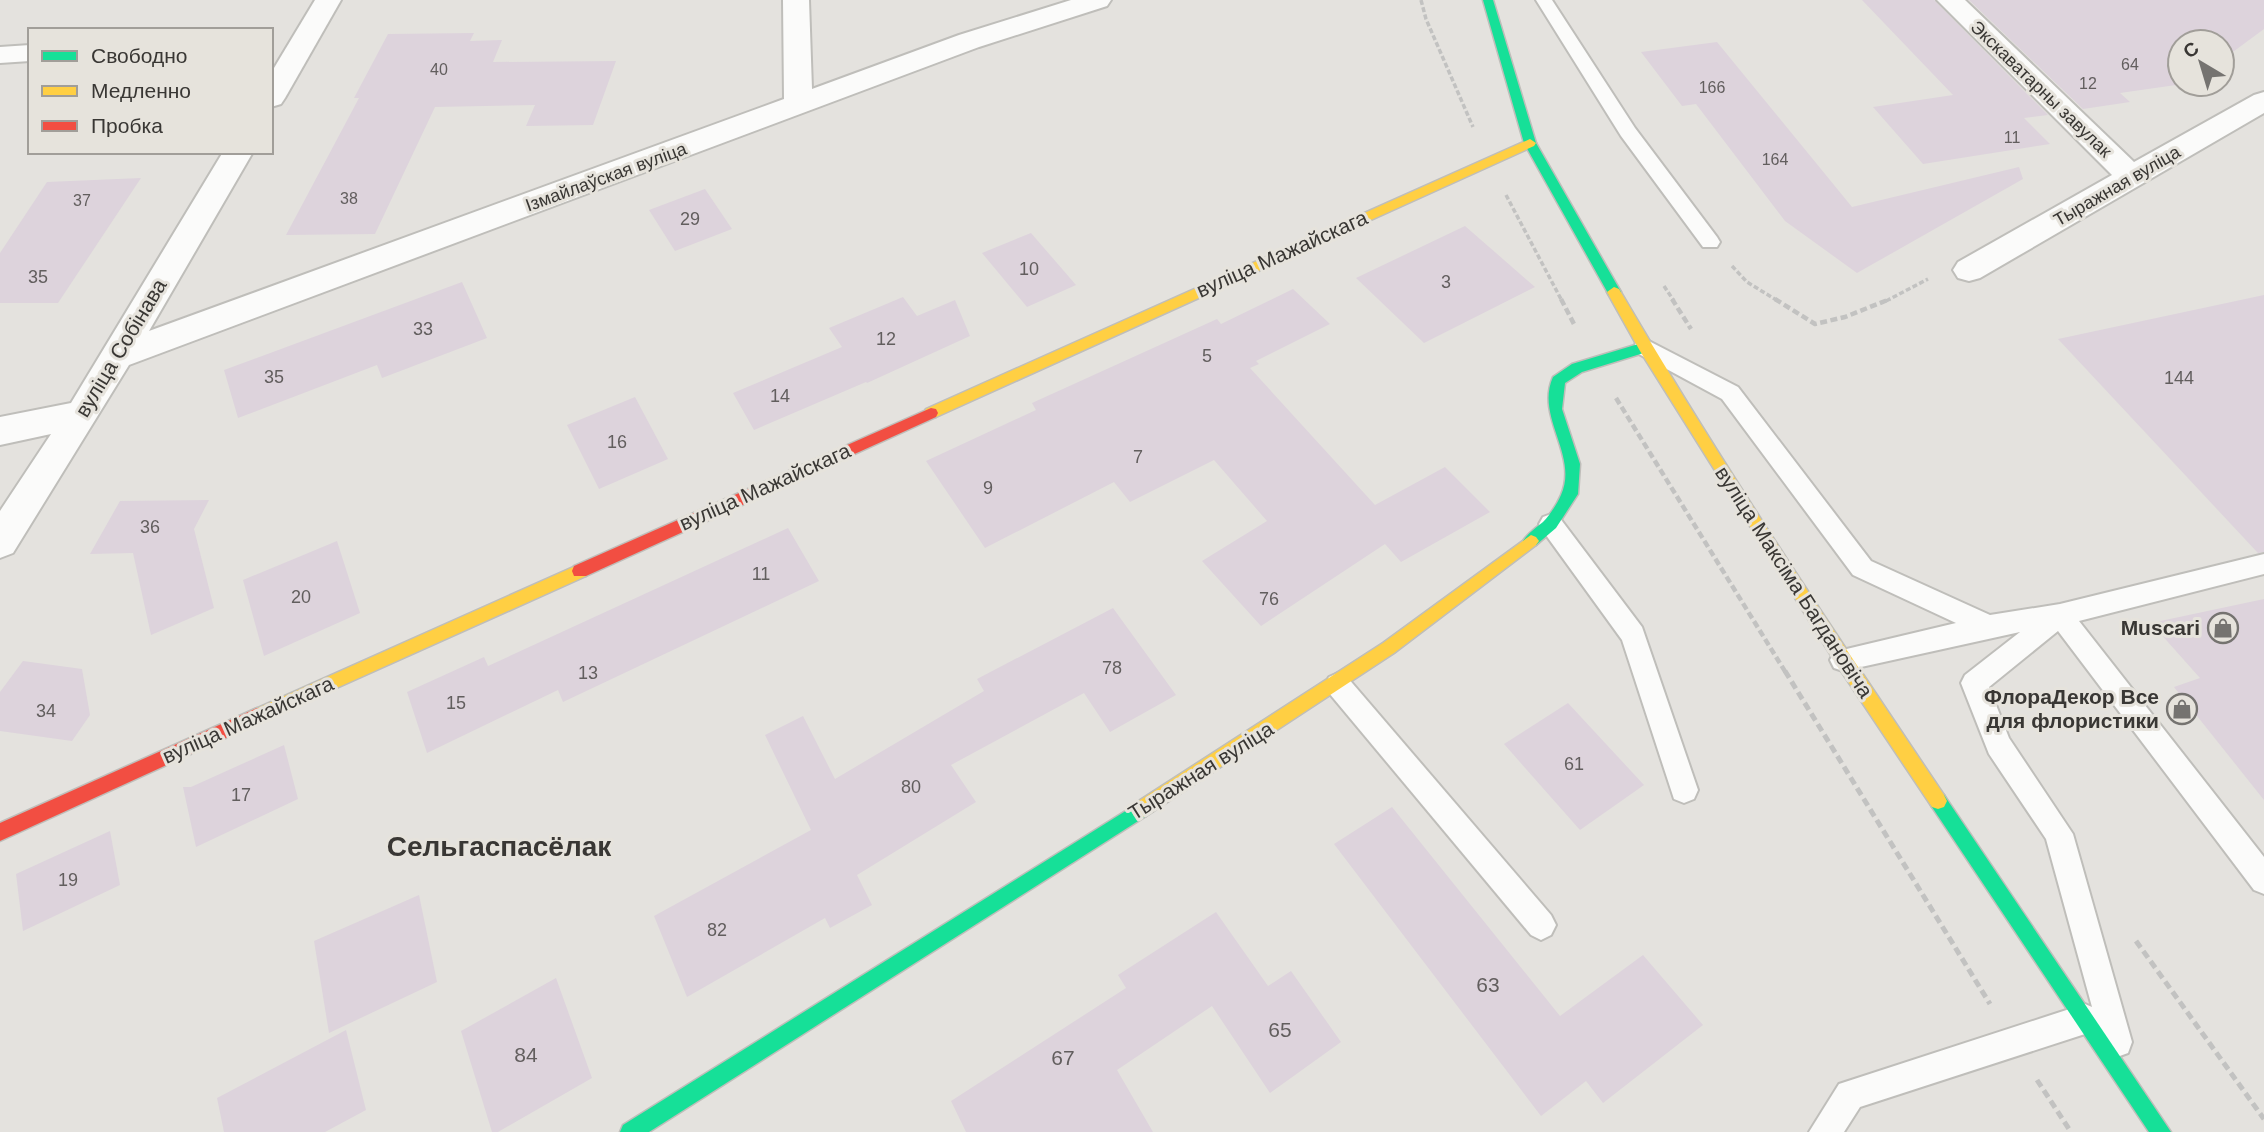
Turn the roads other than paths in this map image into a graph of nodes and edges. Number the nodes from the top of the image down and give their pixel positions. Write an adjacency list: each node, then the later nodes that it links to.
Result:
1 (328, 0): 7 (street)
2 (796, 0): 13 (street)
3 (1098, 0): 13 (street, Ізмайлаўская вуліца)
4 (1488, 0): 14 (street, вуліца Максіма Багдановіча)
5 (1544, 0): 17 (lane)
6 (1951, 0): 16 (street, Экскаватарны завулак)
7 (307, 39): 8 (street); 11 (street)
8 (273, 41)
9 (28, 53): 10 (street)
10 (0, 55)
11 (273, 95)
12 (2264, 101): 16 (street, Тыражная вуліца)
13 (798, 106): 20 (street, Ізмайлаўская вуліца)
14 (1530, 143): 19 (street, вуліца Максіма Багдановіча); 31 (street, вуліца Мажайскага)
15 (237, 154): 20 (street, вуліца Собінава)
16 (2133, 178): 18 (street, Тыражная вуліца)
17 (1710, 242)
18 (1969, 270)
19 (1645, 347): 23 (street, Тыражная вуліца); 27 (lane); 28 (street, вуліца Максіма Багдановіча)
20 (115, 357): 21 (street, вуліца Собінава)
21 (83, 414): 22 (street); 24 (street, вуліца Собінава)
22 (0, 431)
23 (1551, 524): 29 (street, Тыражная вуліца); 30 (lane)
24 (0, 542)
25 (2264, 564): 26 (lane)
26 (2060, 615): 27 (lane); 32 (lane); 35 (lane)
27 (1989, 626): 28 (lane)
28 (1843, 660): 34 (street, вуліца Максіма Багдановіча)
29 (1338, 685): 33 (lane); 36 (street, Тыражная вуліца)
30 (1684, 790)
31 (0, 831)
32 (2264, 880)
33 (1542, 926)
34 (2085, 1019): 35 (street, вуліца Максіма Багдановіча); 37 (lane)
35 (2129, 1084): 38 (street, вуліца Максіма Багдановіча)
36 (630, 1132)
37 (1825, 1132)
38 (2161, 1132)

